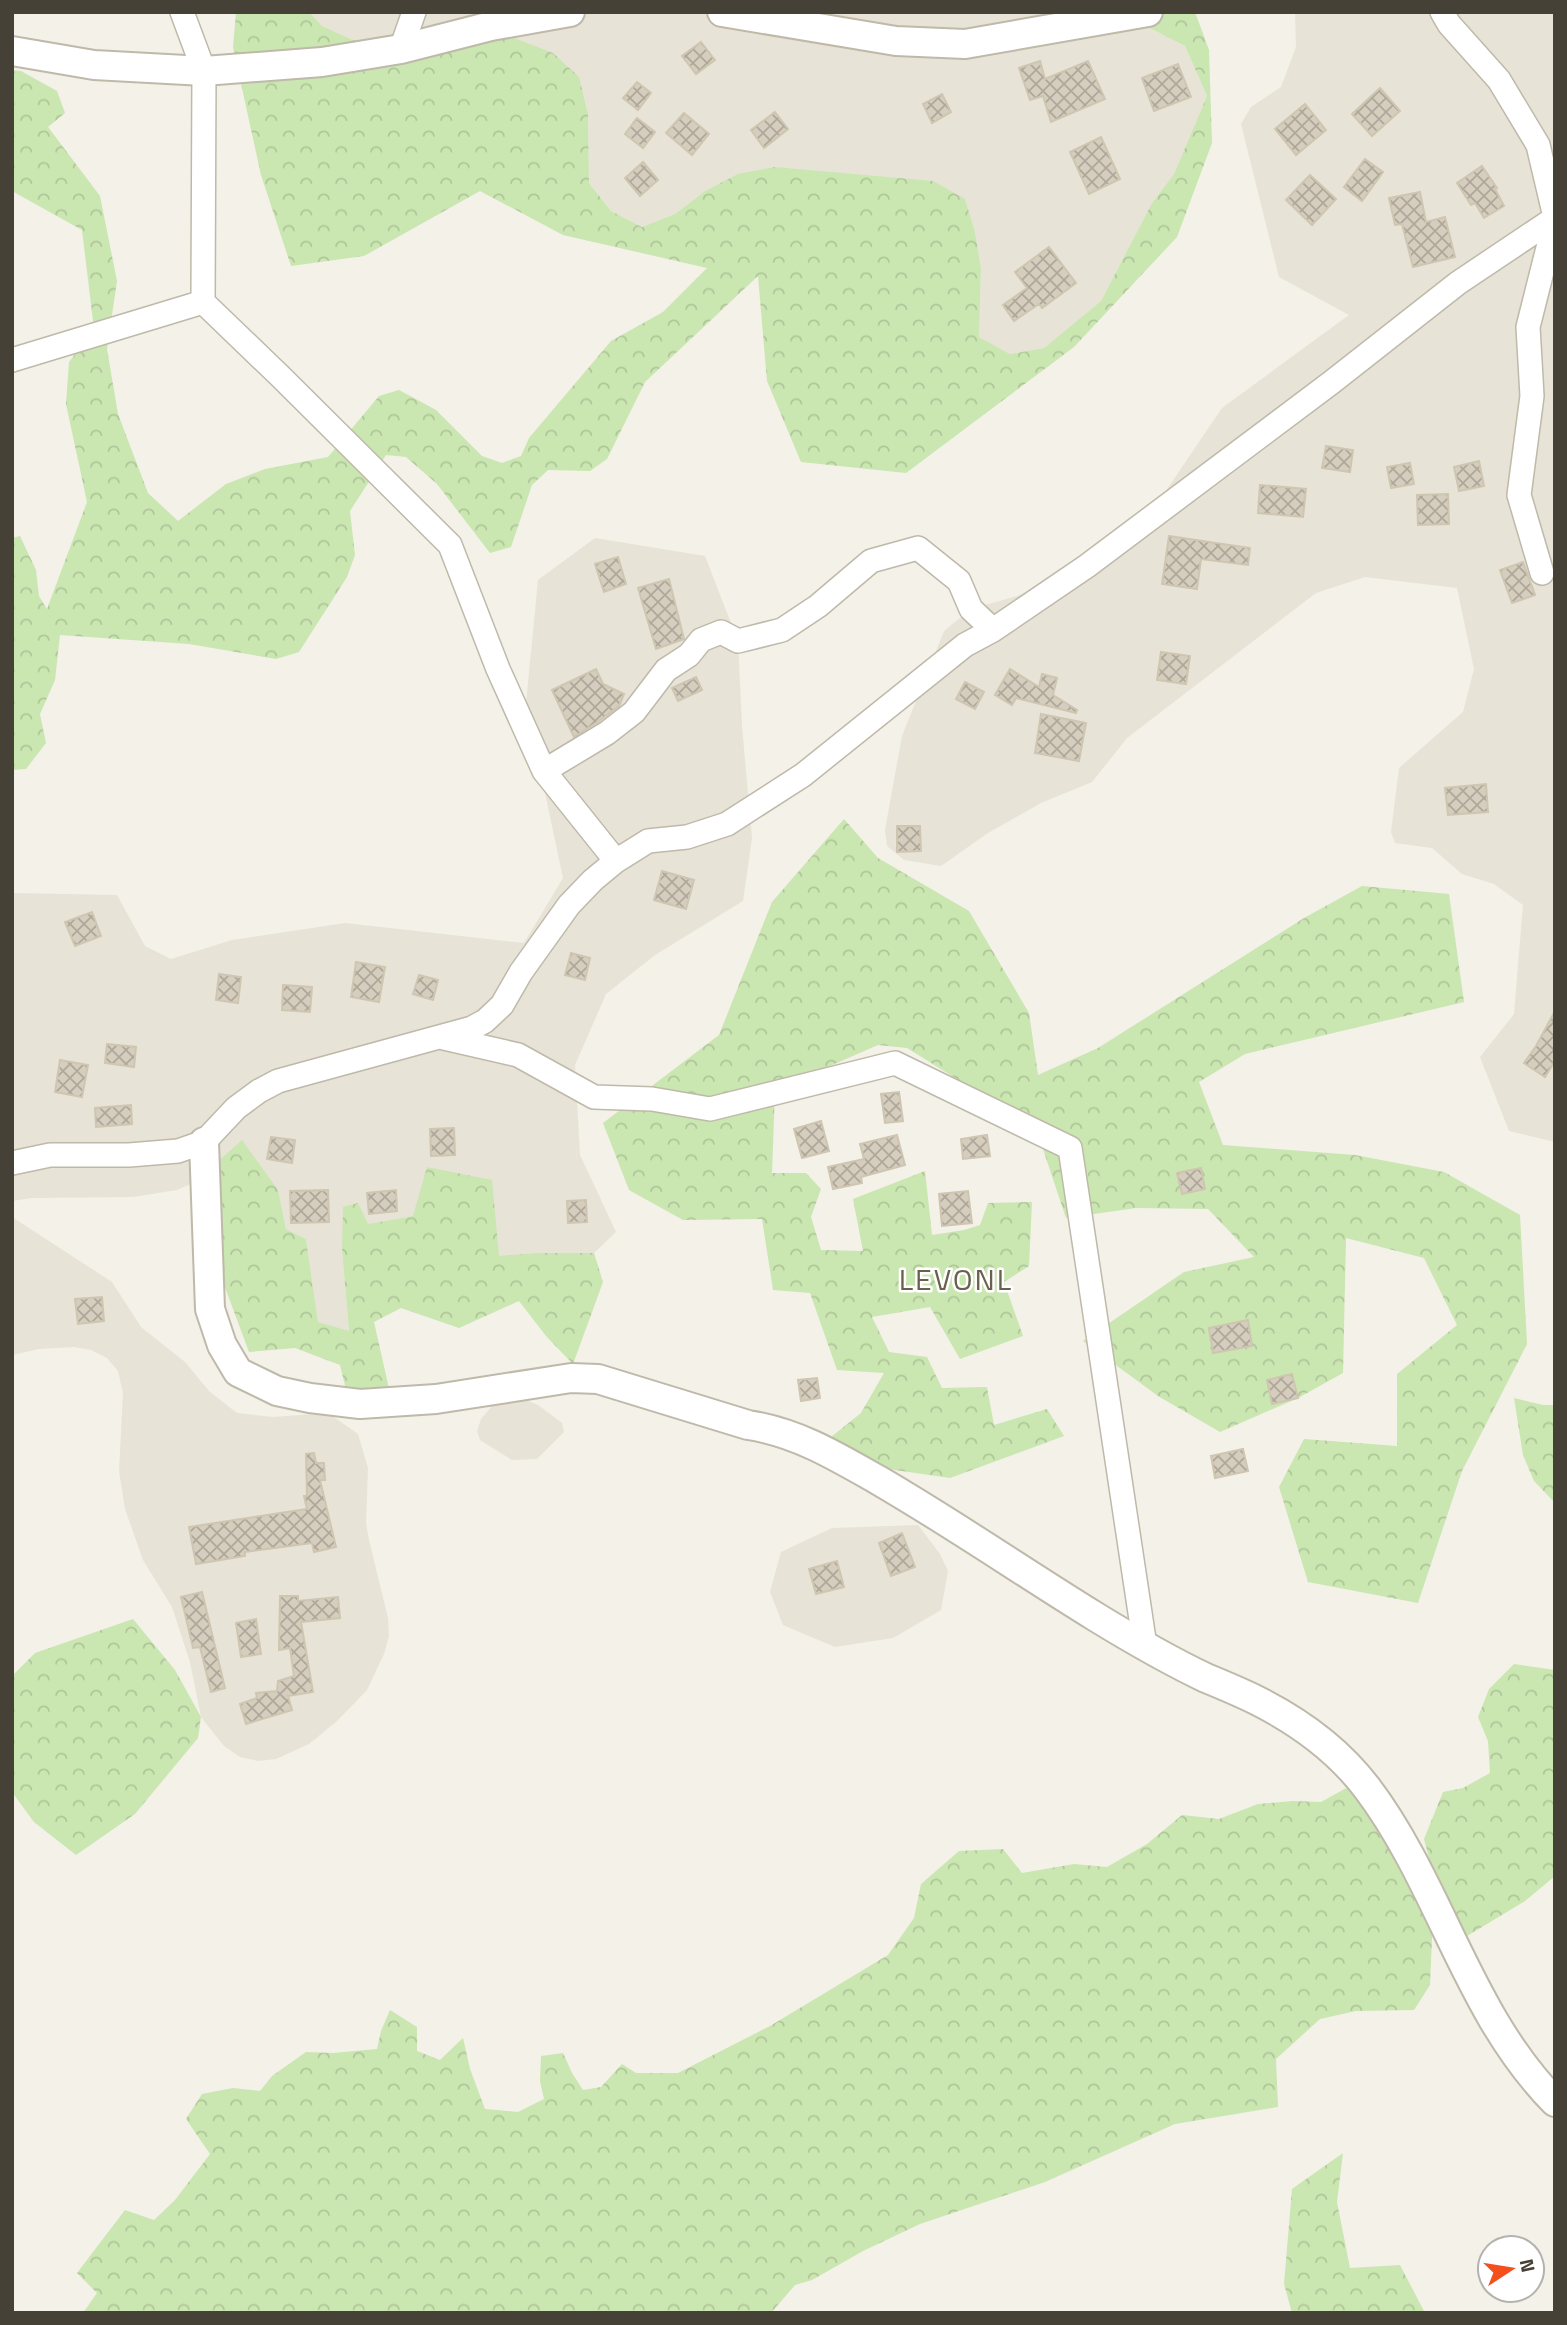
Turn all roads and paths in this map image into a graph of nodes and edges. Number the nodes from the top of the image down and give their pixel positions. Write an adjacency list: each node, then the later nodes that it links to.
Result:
1 (182, 12): 9 (street)
2 (414, 12): 7 (street)
3 (570, 12): 7 (street)
4 (722, 12): 5 (street)
5 (1148, 12)
6 (1443, 12): 10 (street)
7 (401, 49): 9 (street)
8 (12, 51): 9 (street)
9 (204, 71): 11 (street)
10 (1555, 218): 13 (street); 14 (street)
11 (203, 302): 12 (street); 15 (street)
12 (12, 360)
13 (1542, 573)
14 (993, 630): 15 (street); 16 (street)
15 (544, 771): 16 (street)
16 (617, 861): 17 (street)
17 (440, 1037): 18 (street); 20 (street)
18 (204, 1142): 19 (street); 20 (street)
19 (12, 1163)
20 (1145, 1646): 21 (street)
21 (1555, 2102)

